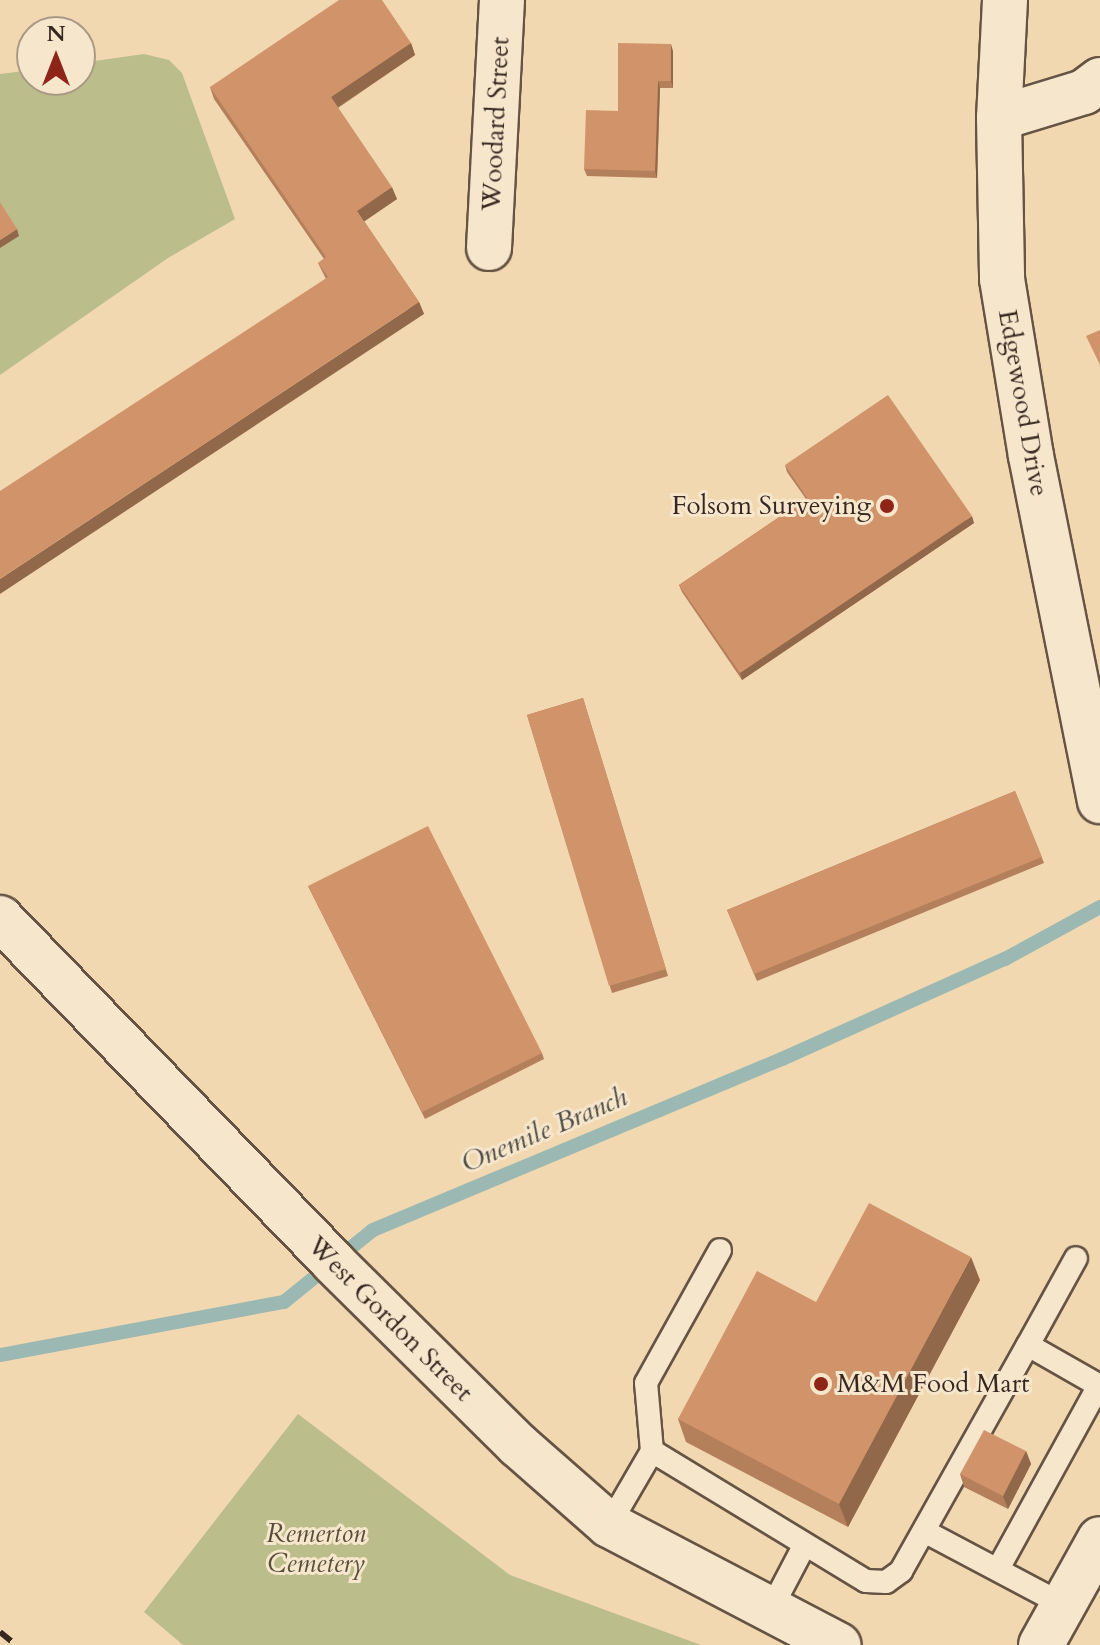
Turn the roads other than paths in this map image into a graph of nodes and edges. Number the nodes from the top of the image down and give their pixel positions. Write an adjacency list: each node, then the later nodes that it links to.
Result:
1 (502, 0): 5 (street, Woodard Street)
2 (1005, 0): 4 (street, Edgewood Drive)
3 (1100, 80): 4 (street)
4 (999, 118): 6 (street, Edgewood Drive)
5 (489, 248)
6 (1100, 801)
7 (0, 918): 13 (street, West Gordon Street)
8 (720, 1250): 12 (lane)
9 (1076, 1258): 10 (lane)
10 (1028, 1345): 11 (lane); 14 (lane)
11 (1100, 1386): 17 (lane)
12 (652, 1451): 13 (lane); 16 (lane)
13 (609, 1525): 19 (street, West Gordon Street)
14 (924, 1531): 16 (lane); 17 (lane)
15 (1100, 1539): 18 (street)
16 (804, 1546): 19 (lane)
17 (998, 1569): 18 (lane)
18 (1064, 1605): 21 (street)
19 (770, 1611): 20 (street, West Gordon Street)
20 (839, 1645)
21 (1041, 1645)

